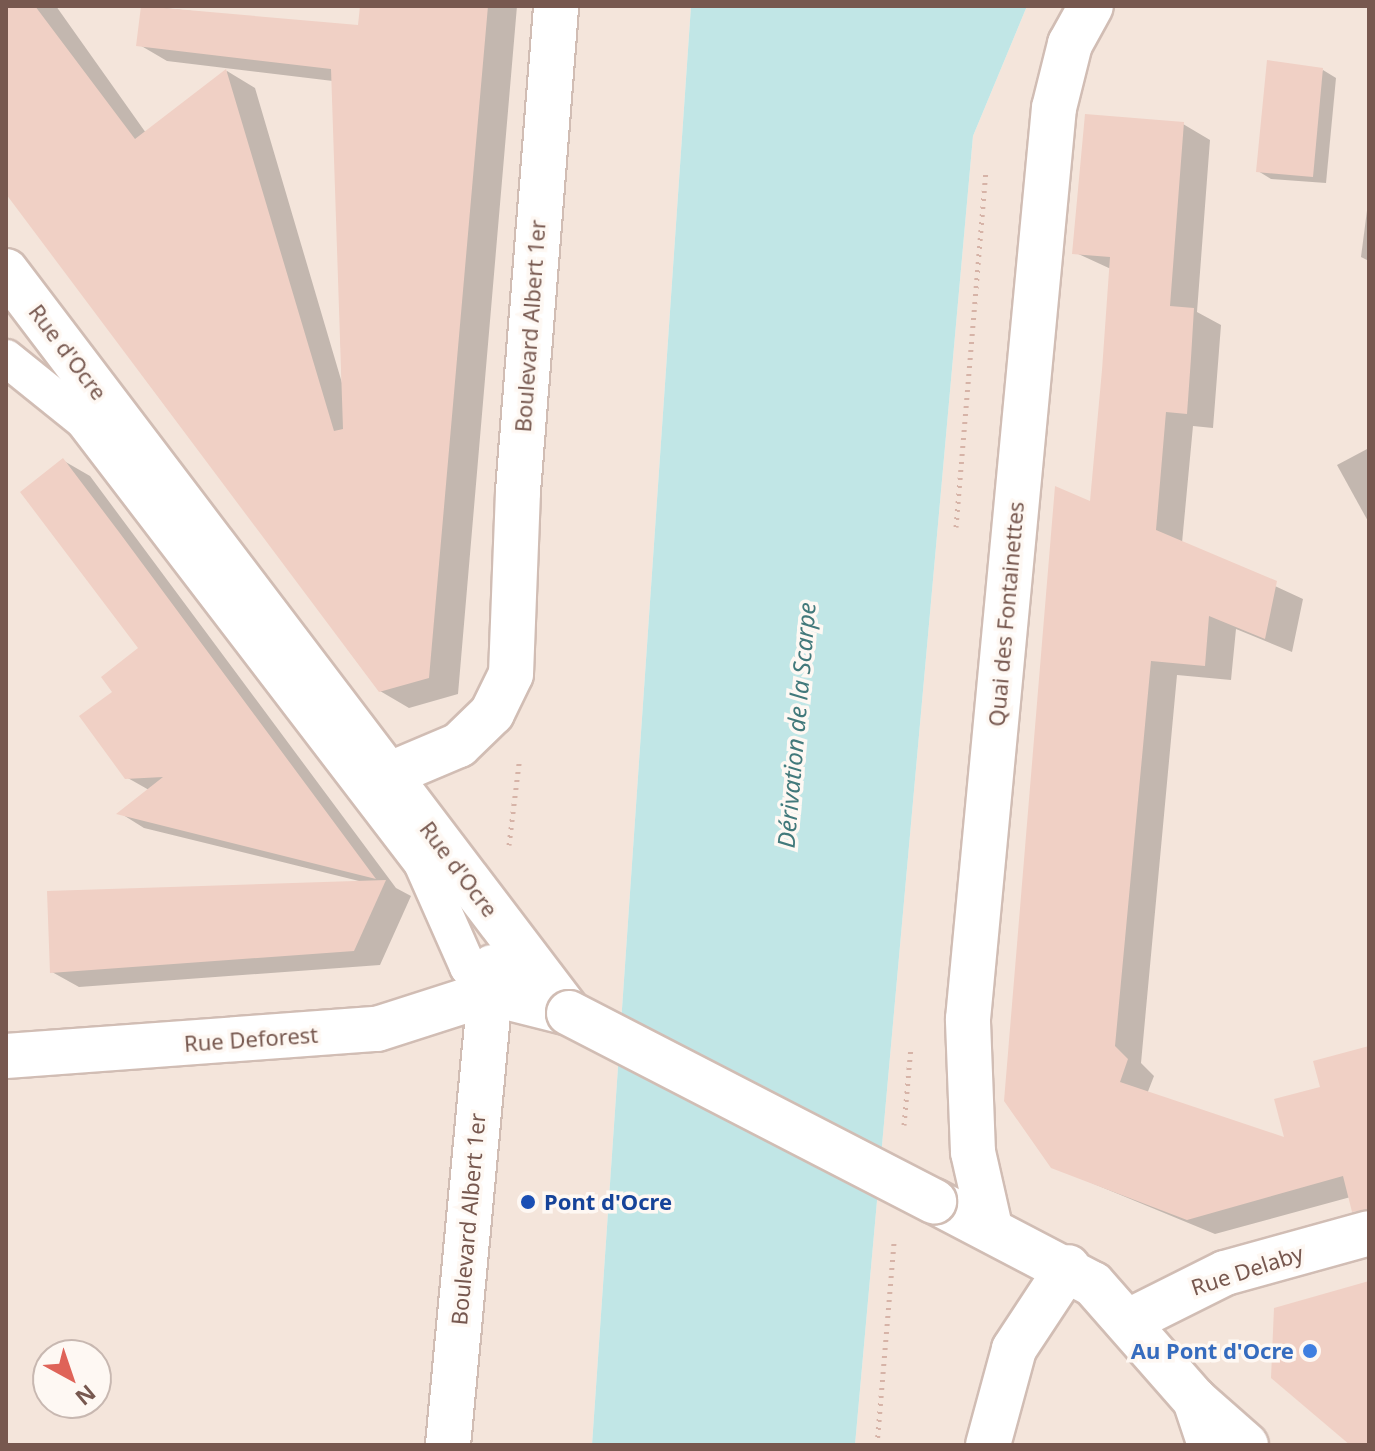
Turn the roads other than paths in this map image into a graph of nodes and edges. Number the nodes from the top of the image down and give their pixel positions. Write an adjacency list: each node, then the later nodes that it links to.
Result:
1 (556, 6): 5 (street, Boulevard Albert 1er)
2 (1091, 6): 10 (street, Quai des Fontainettes)
3 (6, 271): 5 (street, Rue d'Ocre)
4 (6, 358): 7 (lane, Rue d'Ocre)
5 (388, 775): 6 (street, Rue d'Ocre)
6 (499, 921): 7 (street, Rue d'Ocre); 8 (street)
7 (489, 993): 8 (street); 9 (street, Rue Deforest); 15 (street, Boulevard Albert 1er)
8 (569, 1013): 10 (street, bridge)
9 (6, 1056)
10 (990, 1227): 12 (street)
11 (1369, 1233): 13 (street, Rue Delaby)
12 (1068, 1267): 13 (street); 16 (street)
13 (1131, 1320): 14 (street)
14 (1195, 1400): 17 (street); 18 (street)
15 (448, 1445)
16 (988, 1445)
17 (1210, 1445)
18 (1246, 1445)

